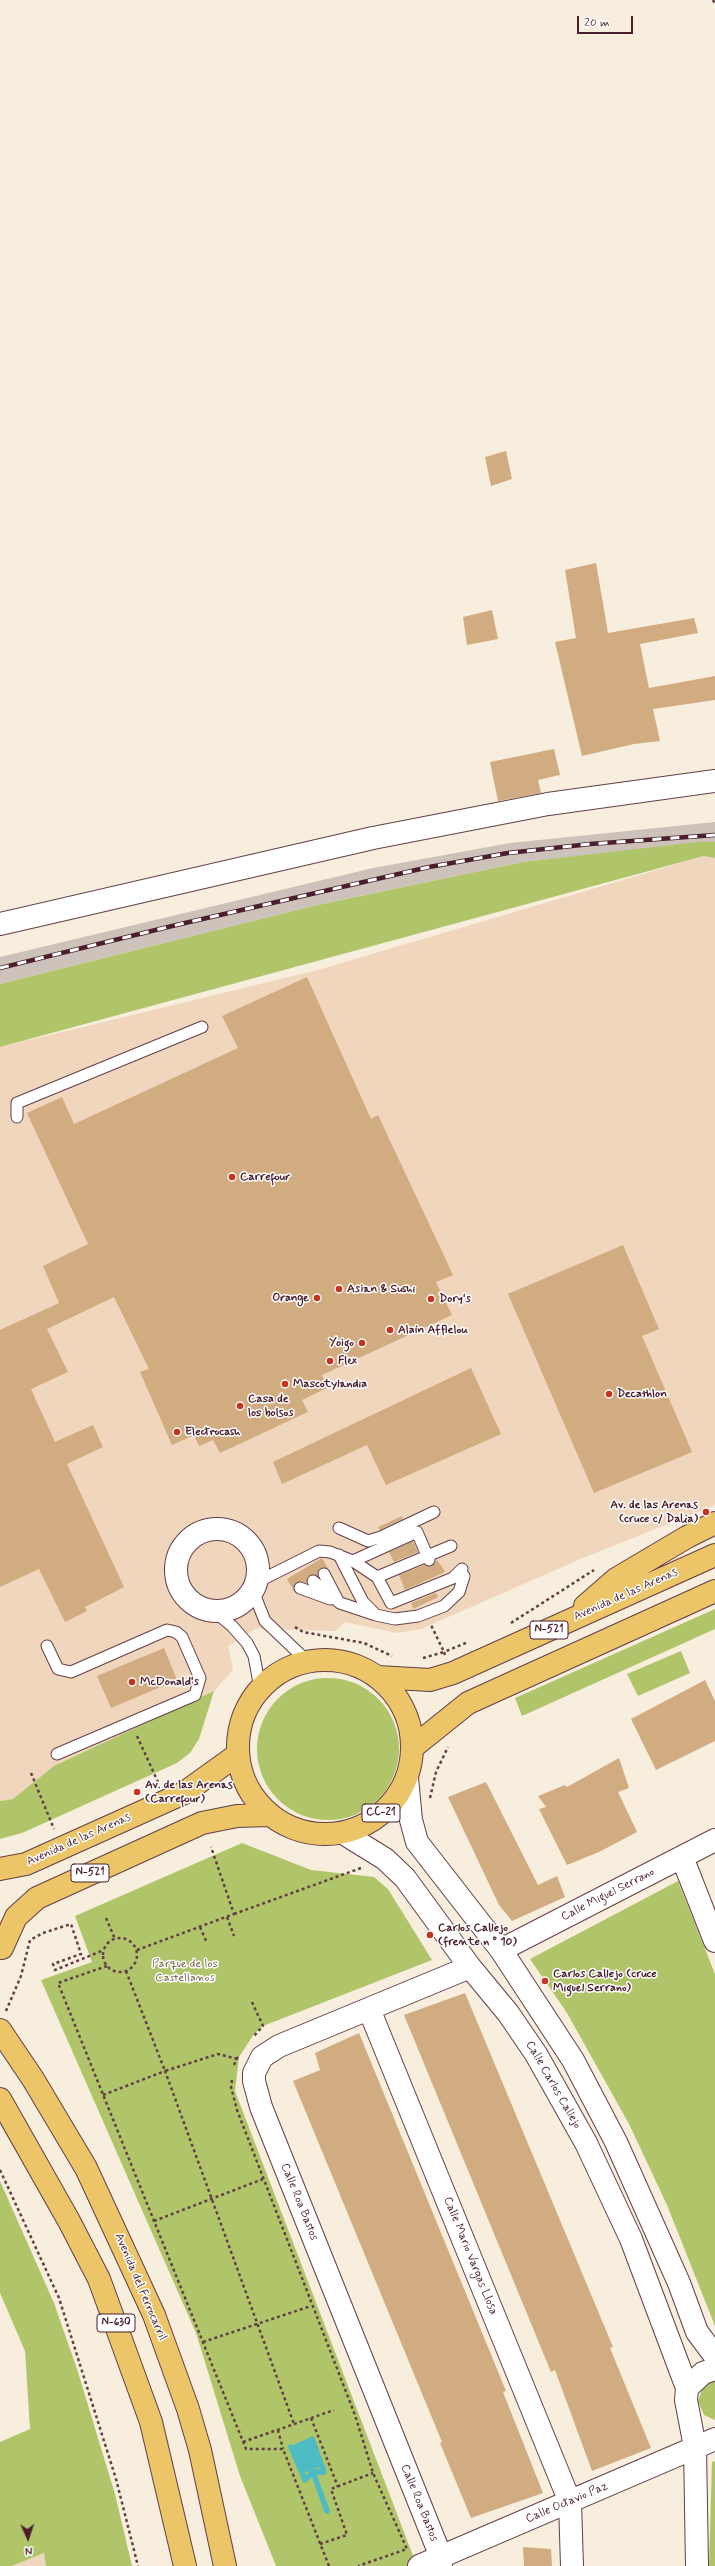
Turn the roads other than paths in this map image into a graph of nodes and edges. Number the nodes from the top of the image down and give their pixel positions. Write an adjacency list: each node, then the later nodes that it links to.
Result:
1 (715, 781): 2 (street)
2 (0, 924)
3 (202, 1027): 4 (lane)
4 (17, 1117)
5 (434, 1512): 7 (lane)
6 (715, 1523): 22 (highway)
7 (339, 1528)
8 (451, 1546): 11 (lane)
9 (338, 1555): 12 (lane); 16 (lane); 21 (lane)
10 (715, 1555): 22 (highway, Avenida de las Arenas / N-521)
11 (426, 1559): 12 (lane); 14 (lane)
12 (353, 1561): 14 (lane)
13 (324, 1574): 19 (lane)
14 (377, 1577): 21 (lane)
15 (313, 1581): 19 (lane)
16 (255, 1587): 20 (street); 20 (street); 24 (lane)
17 (300, 1588): 19 (lane)
18 (715, 1591): 27 (highway, N-521)
19 (340, 1603): 21 (lane)
20 (214, 1611): 26 (lane)
21 (376, 1615)
22 (566, 1622): 25 (highway, Avenida de las Arenas / N-521)
23 (46, 1646): 28 (lane)
24 (307, 1661): 25 (highway, N-521); 26 (highway, N-521)
25 (378, 1677): 27 (highway, N-521)
26 (260, 1688): 29 (highway, N-521)
27 (412, 1748): 30 (highway, N-521)
28 (56, 1754)
29 (237, 1754): 31 (highway, N-521); 35 (highway, Avenida de las Arenas)
30 (407, 1778): 32 (highway, CC-21); 38 (street)
31 (269, 1815): 32 (highway, N-521); 39 (highway, N-521)
32 (343, 1833): 40 (street, Calle Carlos Callejo)
33 (715, 1840): 34 (street, Calle Miguel Serrano)
34 (682, 1857): 37 (street); 38 (street, Calle Miguel Serrano)
35 (0, 1869)
36 (0, 1918): 39 (highway)
37 (715, 1941)
38 (501, 1950): 44 (street)
39 (1, 1951)
40 (470, 1967): 41 (street); 46 (street, Calle Carlos Callejo)
41 (369, 2009): 50 (street, Calle Mario Vargas Llosa); 51 (street, Calle Roa Bastos)
42 (2, 2022): 53 (highway, Avenida del Ferrocarril / N-630)
43 (0, 2099): 52 (highway, N-630)
44 (715, 2356)
45 (715, 2369): 46 (street)
46 (687, 2398): 47 (street, Calle Carlos Callejo); 49 (street, Calle Carlos Callejo)
47 (715, 2432)
48 (715, 2439): 49 (street, Calle Octavio Paz)
49 (695, 2447): 50 (street, Calle Octavio Paz); 56 (street, Calle Carlos Callejo)
50 (570, 2502): 51 (street, Calle Octavio Paz); 55 (street)
51 (441, 2561): 54 (street, Calle Octavio Paz)
52 (185, 2566)
53 (225, 2566)
54 (419, 2566)
55 (572, 2566)
56 (697, 2566)

